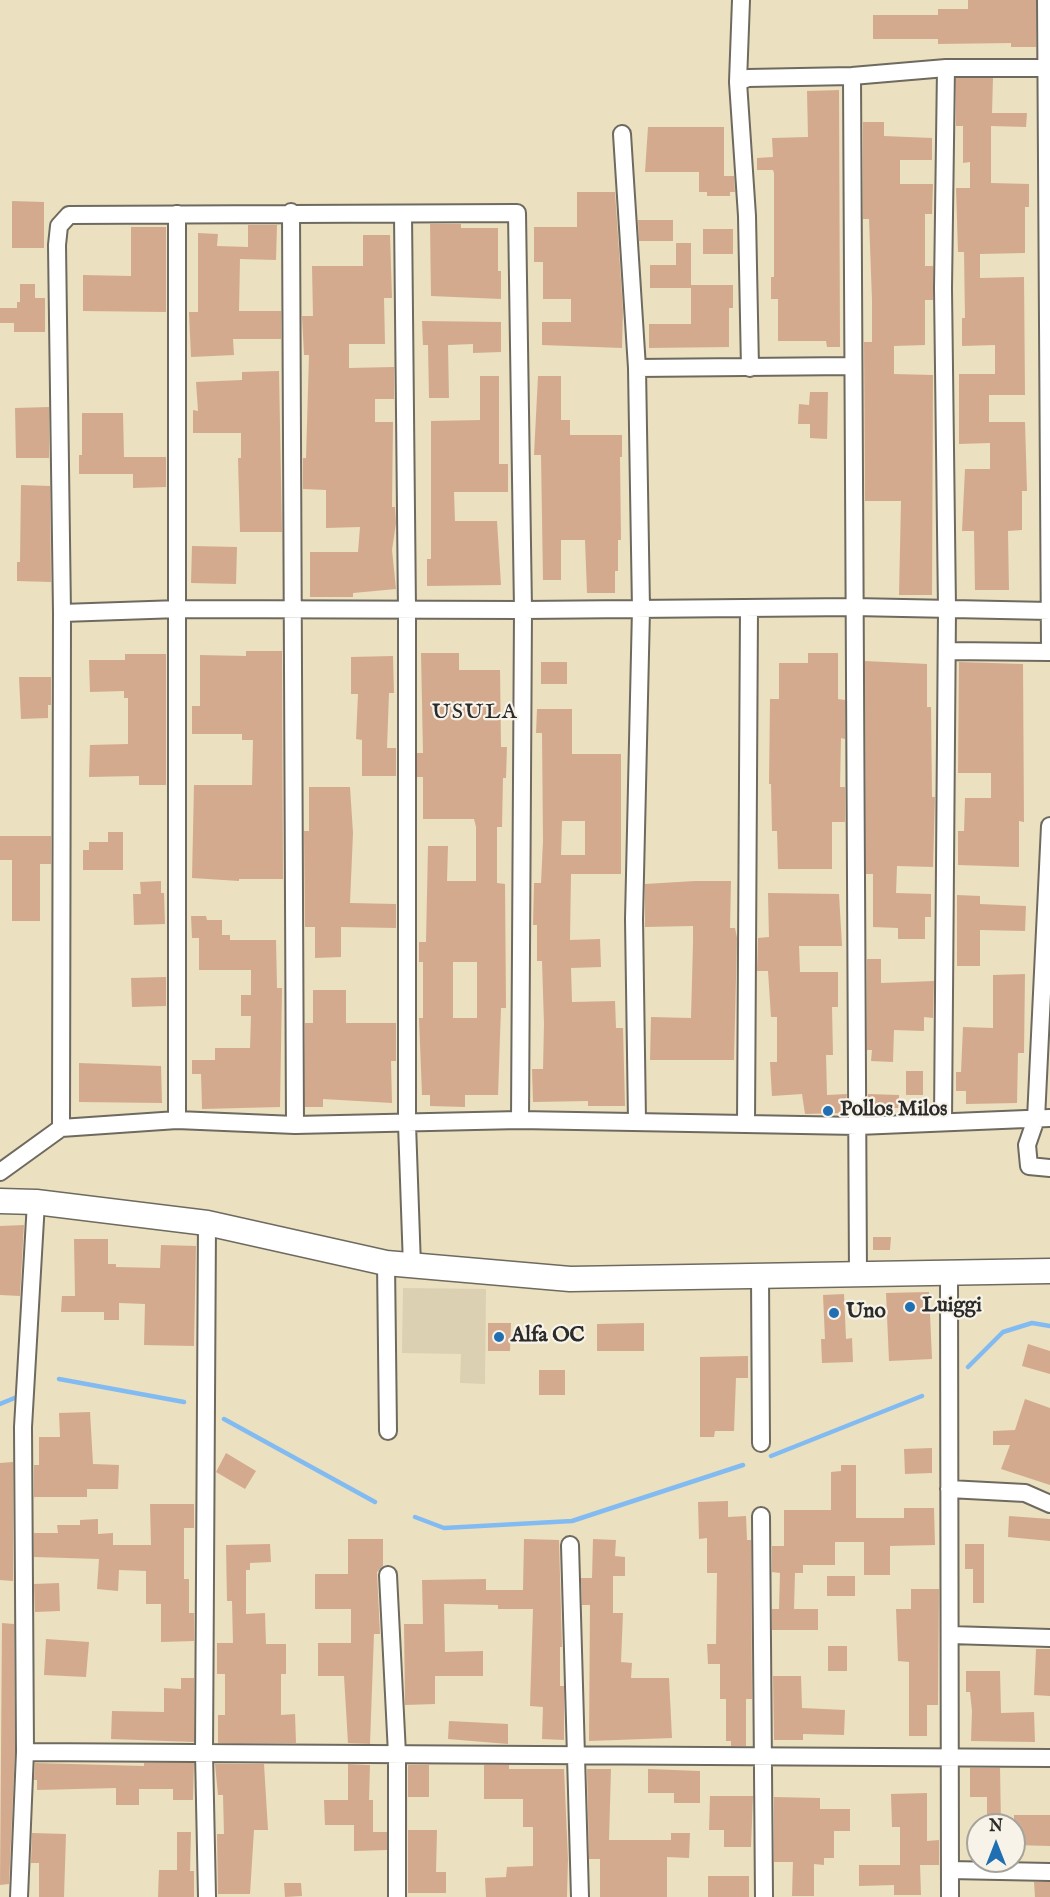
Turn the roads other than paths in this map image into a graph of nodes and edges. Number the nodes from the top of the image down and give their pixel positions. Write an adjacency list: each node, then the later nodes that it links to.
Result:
1 (741, 0): 6 (street)
2 (1046, 0): 4 (street)
3 (946, 68): 4 (street); 5 (street); 20 (street)
4 (1048, 68): 14 (street)
5 (852, 76): 6 (street); 11 (street)
6 (738, 82): 13 (street)
7 (622, 134): 12 (street)
8 (291, 212): 9 (street); 10 (street); 18 (street)
9 (177, 214): 17 (street); 24 (street)
10 (403, 214): 21 (street); 22 (street)
11 (852, 366): 13 (street); 15 (street)
12 (637, 368): 13 (street); 19 (street)
13 (750, 368)
14 (1049, 371): 23 (street)
15 (854, 607): 16 (street); 20 (street); 36 (street)
16 (748, 608): 19 (street); 33 (street)
17 (179, 609): 18 (street); 24 (street); 29 (street)
18 (294, 609): 21 (street); 35 (street)
19 (641, 609): 22 (street); 31 (street)
20 (947, 609): 23 (street); 26 (street)
21 (407, 610): 22 (street); 34 (street)
22 (523, 610): 30 (street)
23 (1050, 611): 25 (street)
24 (62, 613): 37 (street)
25 (1050, 650): 26 (street)
26 (947, 651): 32 (street)
27 (1050, 826): 28 (street)
28 (1043, 1118): 32 (street); 38 (street)
29 (177, 1120): 35 (street); 37 (street)
30 (520, 1120): 31 (street); 34 (street)
31 (637, 1121): 33 (street)
32 (943, 1122): 36 (street)
33 (746, 1123): 36 (street)
34 (407, 1124): 35 (street); 44 (street)
35 (295, 1125)
36 (858, 1126): 48 (street)
37 (61, 1128): 39 (street)
38 (1050, 1168)
39 (0, 1172)
40 (0, 1202): 41 (street)
41 (36, 1202): 42 (street); 58 (street)
42 (207, 1223): 43 (street); 59 (street)
43 (386, 1263): 44 (street); 49 (street)
44 (412, 1266): 47 (street)
45 (1050, 1271): 46 (street)
46 (949, 1274): 48 (street); 51 (street)
47 (760, 1275): 48 (street); 50 (street)
48 (858, 1275)
49 (388, 1431)
50 (761, 1443)
51 (949, 1489): 52 (street); 56 (street)
52 (1050, 1504)
53 (761, 1515): 62 (street)
54 (570, 1545): 61 (street)
55 (388, 1575): 60 (street)
56 (950, 1635): 57 (street); 63 (street)
57 (1050, 1638)
58 (25, 1752): 59 (street); 67 (street)
59 (204, 1753): 60 (street); 68 (street)
60 (397, 1754): 61 (street); 69 (street)
61 (577, 1755): 62 (street); 70 (street)
62 (763, 1756): 63 (street); 71 (street)
63 (950, 1758): 64 (street); 65 (street)
64 (1050, 1758)
65 (950, 1870): 66 (street); 72 (street)
66 (1050, 1872)
67 (19, 1897)
68 (207, 1897)
69 (397, 1897)
70 (580, 1897)
71 (764, 1897)
72 (950, 1897)

